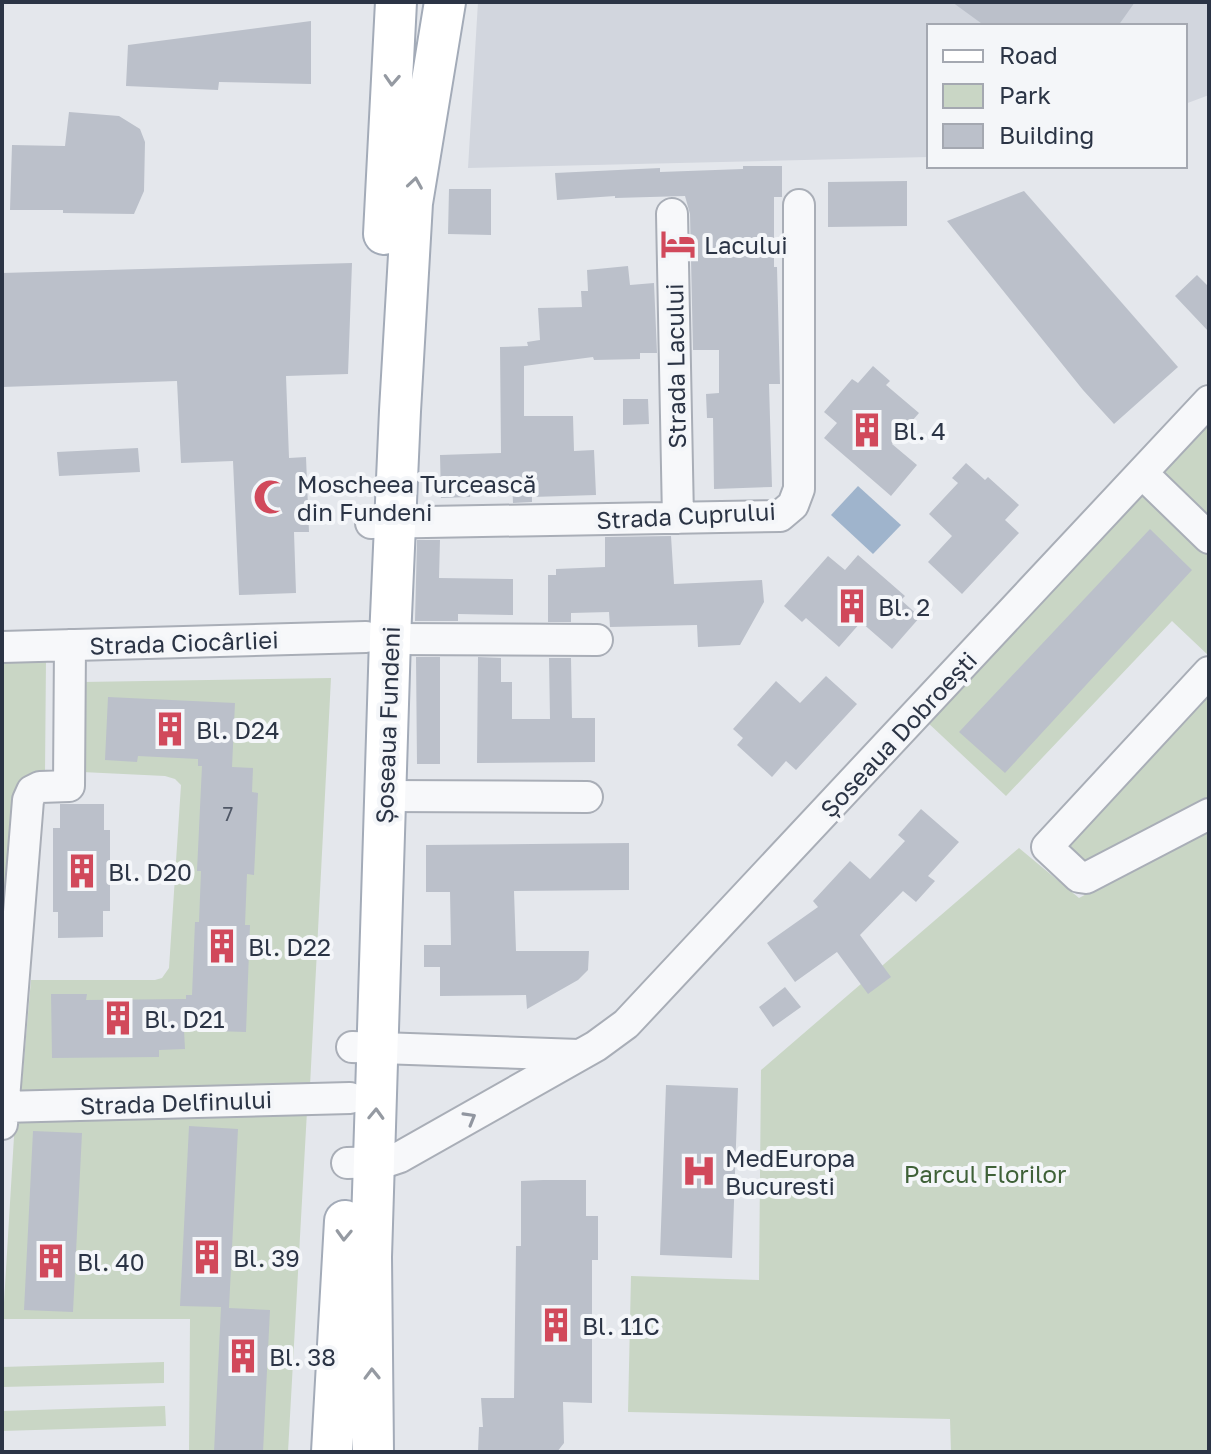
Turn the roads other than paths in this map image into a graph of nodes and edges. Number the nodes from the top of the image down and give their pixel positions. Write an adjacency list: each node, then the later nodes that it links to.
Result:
1 (396, 2): 8 (main road, Șoseaua Fundeni, one-way to 8)
2 (445, 2): 8 (main road, Șoseaua Fundeni, one-way to 2)
3 (799, 205): 7 (street, Strada Cuprului)
4 (672, 214): 7 (street, Strada Lacului)
5 (1209, 401): 6 (street, Șoseaua Dobroești)
6 (1143, 474): 9 (street); 19 (street, Șoseaua Dobroești)
7 (678, 518): 8 (street, Strada Cuprului)
8 (383, 524): 10 (main road, Șoseaua Fundeni)
9 (1209, 538)
10 (378, 638): 11 (street, Strada Ciocârliei); 12 (street, Strada Ciocârliei); 15 (main road, Șoseaua Fundeni); 18 (main road, Șoseaua Fundeni)
11 (597, 640)
12 (70, 645): 13 (street, Strada Ciocârliei); 21 (street)
13 (2, 647)
14 (1209, 672): 17 (street)
15 (385, 796): 16 (street); 18 (main road, Șoseaua Fundeni)
16 (587, 797)
17 (1209, 814)
18 (365, 1047): 19 (street); 20 (main road, Șoseaua Fundeni); 22 (main road, Șoseaua Fundeni, one-way to 18)
19 (579, 1055): 22 (street, Șoseaua Dobroești, one-way to 19)
20 (350, 1098): 21 (street, Strada Delfinului); 22 (main road, Șoseaua Fundeni)
21 (2, 1112)
22 (361, 1163): 23 (main road, Șoseaua Fundeni, one-way to 23); 24 (main road, Șoseaua Fundeni, one-way to 22)
23 (332, 1452)
24 (373, 1452)

